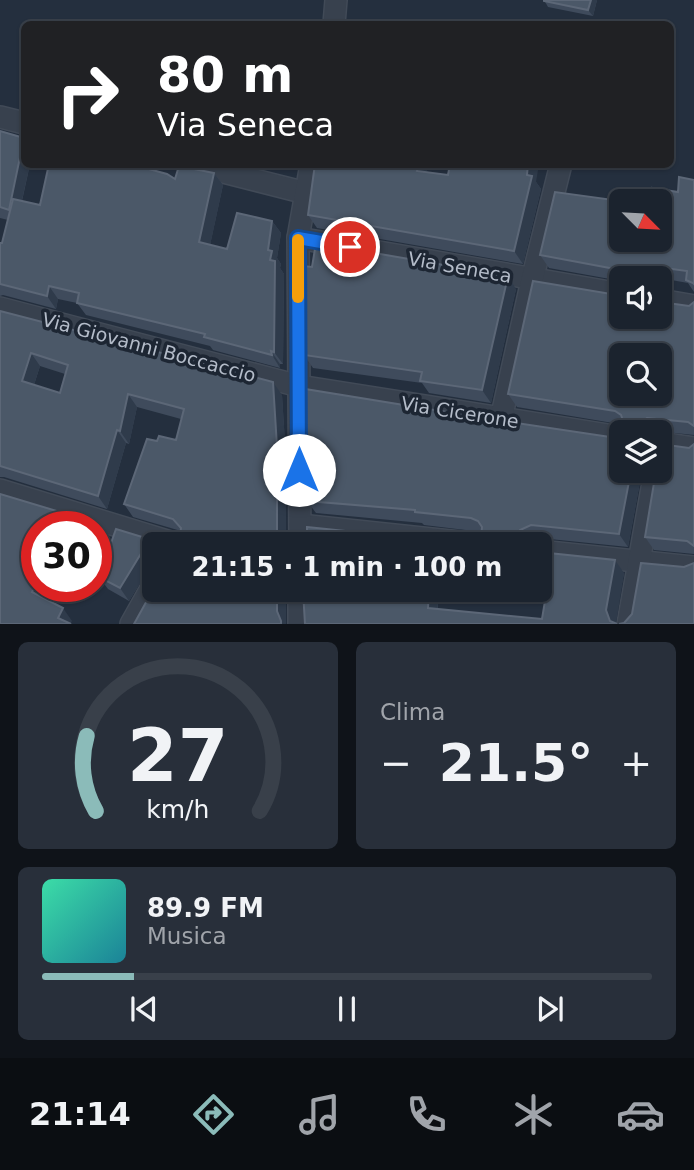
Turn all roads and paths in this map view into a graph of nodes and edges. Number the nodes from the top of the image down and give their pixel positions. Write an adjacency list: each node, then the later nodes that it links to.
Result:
1 (336, 0): 2 (street)
2 (334, 21)
3 (0, 117): 4 (street)
4 (21, 122)
5 (208, 168): 8 (street)
6 (310, 168): 8 (street)
7 (560, 168): 10 (street)
8 (306, 193): 9 (street)
9 (298, 238): 10 (street, Via Seneca); 15 (street)
10 (532, 280): 11 (street, Via Seneca); 16 (street)
11 (609, 292)
12 (672, 302): 13 (street)
13 (694, 306)
14 (0, 308): 15 (street, Via Giovanni Boccaccio)
15 (299, 386): 16 (street, Via Cicerone); 22 (street)
16 (501, 419): 17 (street, Via Cicerone)
17 (609, 436)
18 (672, 446): 19 (street)
19 (694, 448)
20 (653, 483): 25 (street)
21 (0, 490): 23 (street)
22 (300, 532)
23 (142, 534)
24 (552, 552): 25 (street)
25 (638, 561): 26 (street); 31 (street)
26 (694, 567)
27 (143, 602): 29 (street)
28 (299, 602): 30 (street)
29 (131, 624)
30 (299, 624)
31 (628, 624)

